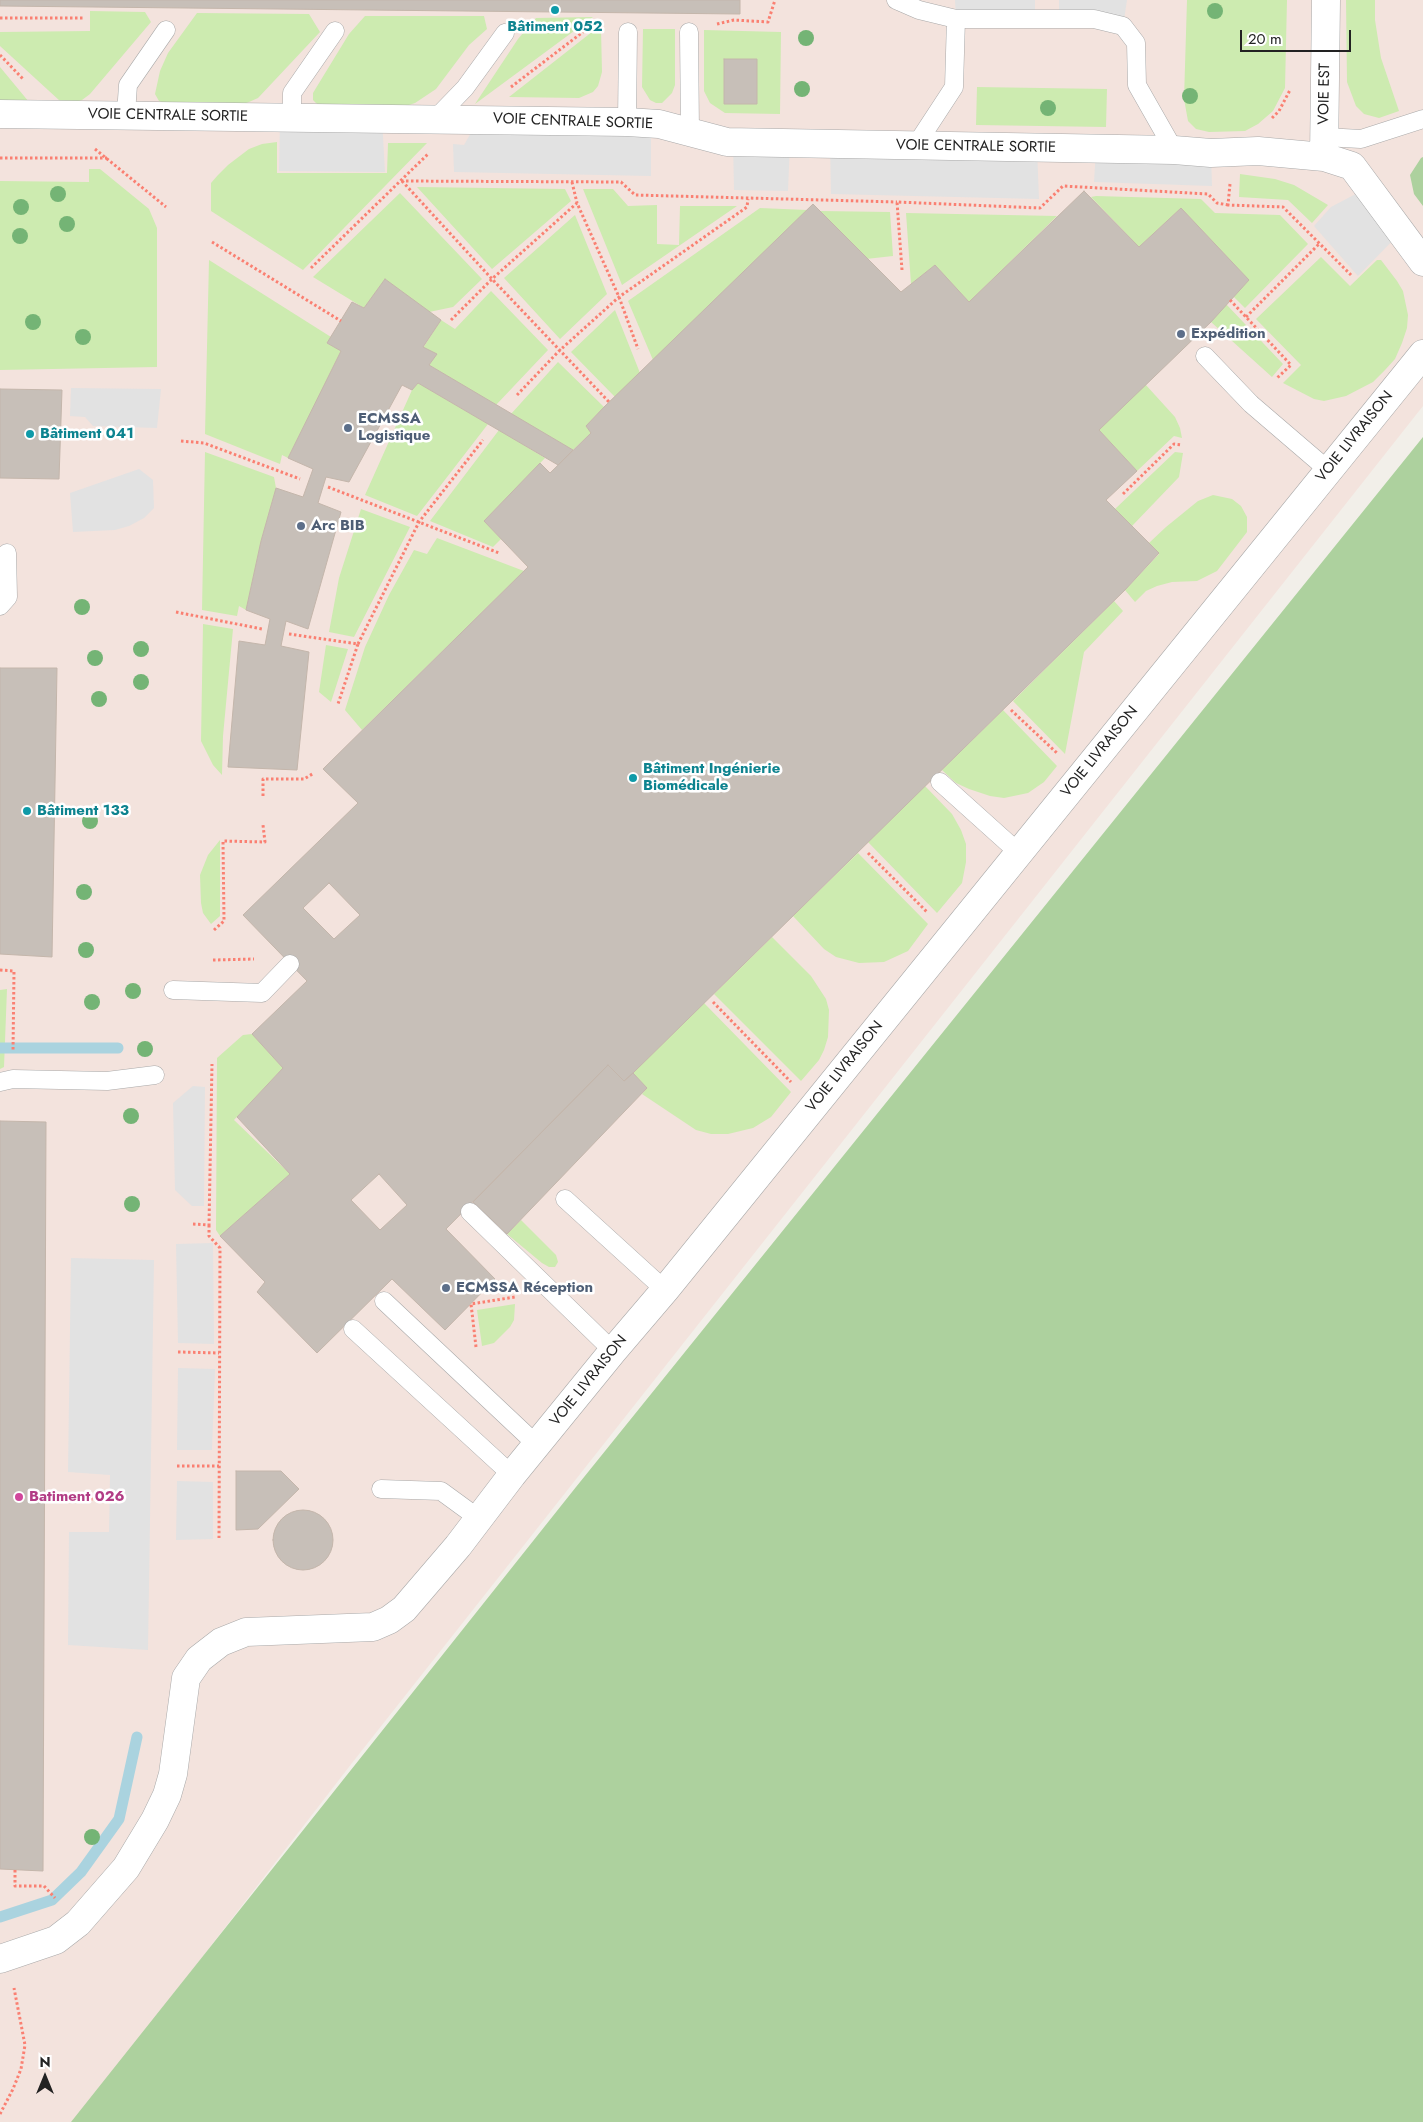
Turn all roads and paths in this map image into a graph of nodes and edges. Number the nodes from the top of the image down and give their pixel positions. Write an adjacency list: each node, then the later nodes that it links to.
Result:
1 (775, 0): 8 (path)
2 (896, 0): 6 (lane)
3 (1326, 0): 29 (street, VOIE EST)
4 (0, 18): 5 (path)
5 (84, 18)
6 (956, 19): 26 (lane); 30 (lane)
7 (596, 22): 17 (path)
8 (724, 24)
9 (166, 30): 19 (lane)
10 (335, 31): 20 (lane)
11 (628, 32): 23 (lane)
12 (689, 32): 25 (lane)
13 (505, 34): 21 (lane)
14 (0, 55): 16 (path)
15 (1290, 83): 24 (path)
16 (27, 84)
17 (507, 90)
18 (0, 114): 19 (street, VOIE CENTRALE SORTIE)
19 (126, 114): 20 (street, VOIE CENTRALE SORTIE)
20 (292, 118): 21 (street, VOIE CENTRALE SORTIE)
21 (436, 118): 23 (street, VOIE CENTRALE SORTIE)
22 (1423, 119): 29 (lane)
23 (627, 122): 25 (street, VOIE CENTRALE SORTIE)
24 (1268, 122)
25 (690, 132): 26 (street, VOIE CENTRALE SORTIE)
26 (916, 145): 30 (street, VOIE CENTRALE SORTIE)
27 (436, 146): 33 (path)
28 (93, 147): 32 (path)
29 (1324, 147): 30 (street, VOIE CENTRALE SORTIE); 43 (street)
30 (1174, 150)
31 (0, 158): 32 (path)
32 (107, 158): 40 (path)
33 (401, 181): 34 (path); 44 (path); 47 (path)
34 (572, 182): 36 (path); 38 (path)
35 (1230, 182): 39 (path)
36 (748, 198): 37 (path); 48 (path)
37 (898, 202): 39 (path); 45 (path)
38 (577, 204): 47 (path); 48 (path)
39 (1228, 205): 42 (path)
40 (166, 207)
41 (212, 242): 52 (path)
42 (1319, 244): 46 (path); 50 (path)
43 (1423, 262)
44 (311, 268)
45 (902, 270)
46 (1351, 275)
47 (492, 280): 51 (path); 54 (path)
48 (619, 297): 53 (path); 54 (path)
49 (1230, 300): 50 (path)
50 (1246, 317): 57 (path)
51 (451, 320)
52 (341, 321)
53 (638, 349)
54 (559, 351): 58 (path); 59 (path)
55 (1423, 354): 63 (street, VOIE LIVRAISON)
56 (1205, 356): 63 (lane)
57 (1277, 378)
58 (517, 395)
59 (610, 402)
60 (483, 440): 67 (path)
61 (181, 441): 64 (path)
62 (1182, 445): 66 (path)
63 (1328, 470): 78 (street, VOIE LIVRAISON)
64 (300, 479)
65 (328, 487): 67 (path)
66 (1122, 494)
67 (419, 522): 69 (path); 74 (path)
68 (7, 553): 70 (lane)
69 (499, 553)
70 (0, 606)
71 (176, 612): 72 (path)
72 (262, 629)
73 (289, 634): 74 (path)
74 (358, 644): 75 (path)
75 (338, 704)
76 (1011, 710): 78 (path)
77 (314, 774): 80 (path)
78 (1081, 776): 83 (street, VOIE LIVRAISON)
79 (940, 782): 83 (lane)
80 (263, 796)
81 (263, 825): 84 (path)
82 (868, 853): 85 (path)
83 (1019, 853): 85 (street, VOIE LIVRAISON)
84 (214, 930)
85 (952, 936): 96 (street, VOIE LIVRAISON)
86 (259, 954): 87 (path)
87 (214, 960)
88 (290, 964): 90 (lane)
89 (0, 970): 92 (path)
90 (173, 990)
91 (713, 1002): 96 (path)
92 (13, 1056)
93 (212, 1064): 100 (path)
94 (155, 1075): 95 (lane)
95 (0, 1082)
96 (814, 1105): 101 (street, VOIE LIVRAISON)
97 (565, 1199): 101 (lane)
98 (470, 1212): 102 (lane)
99 (193, 1224): 100 (path)
100 (209, 1225): 108 (path)
101 (665, 1290): 106 (street, VOIE LIVRAISON)
102 (551, 1292): 104 (path); 106 (lane)
103 (384, 1301): 109 (lane)
104 (470, 1304)
105 (353, 1329): 112 (lane)
106 (613, 1351): 109 (street, VOIE LIVRAISON)
107 (178, 1352): 108 (path)
108 (219, 1353): 111 (path)
109 (537, 1446): 112 (street, VOIE LIVRAISON)
110 (176, 1466): 111 (path)
111 (219, 1466): 117 (path)
112 (512, 1475): 116 (street, VOIE LIVRAISON)
113 (381, 1489): 116 (lane)
114 (45, 1499): 115 (path)
115 (110, 1499)
116 (478, 1518): 120 (street, VOIE LIVRAISON)
117 (219, 1538)
118 (15, 1870): 119 (path)
119 (44, 1886)
120 (4, 1959): 121 (path)
121 (0, 2114)

